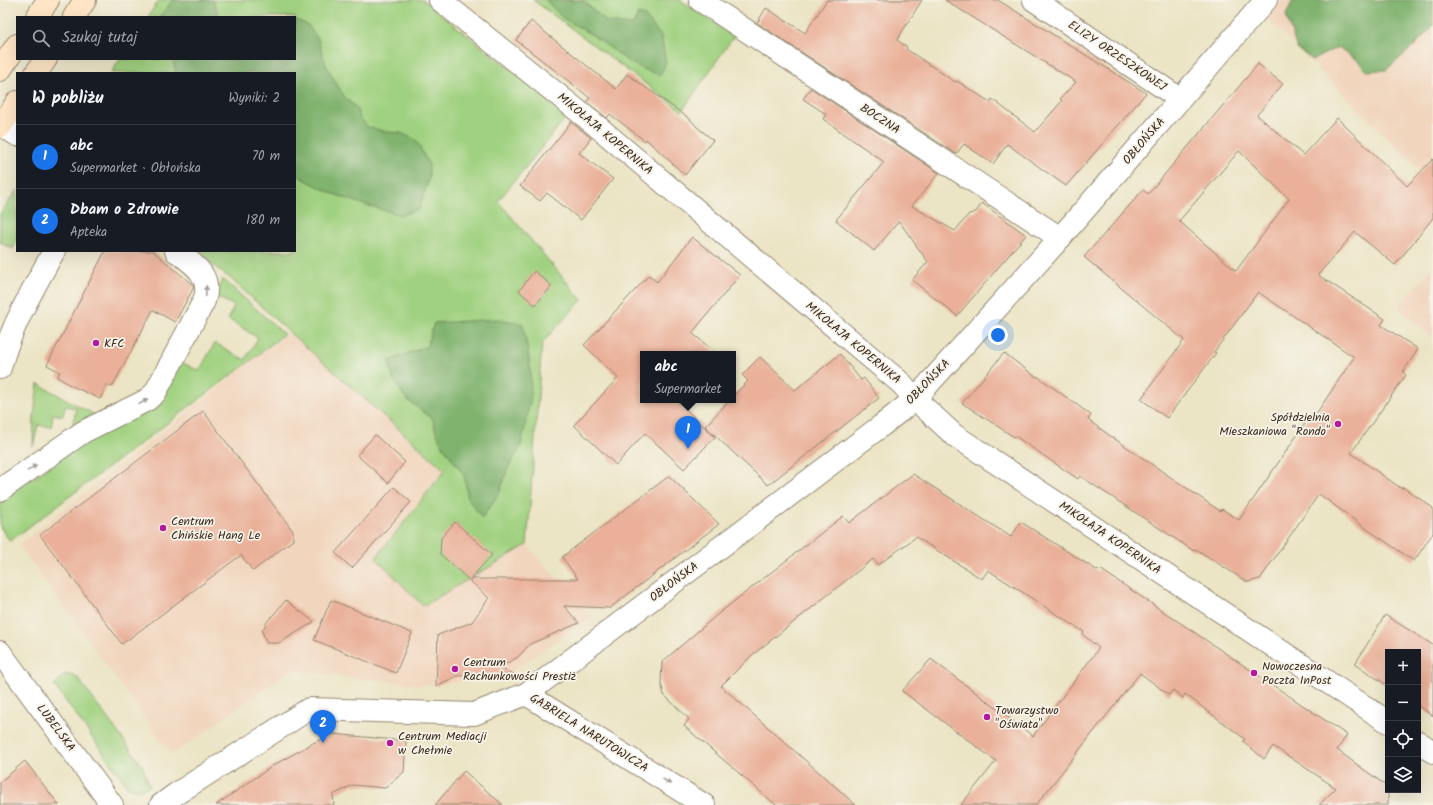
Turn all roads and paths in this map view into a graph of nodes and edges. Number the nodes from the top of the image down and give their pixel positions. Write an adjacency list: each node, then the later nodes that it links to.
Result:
1 (48, 0): 7 (main road)
2 (85, 0): 8 (main road)
3 (440, 0): 20 (street, MIKOŁAJA KOPERNIKA)
4 (700, 0): 16 (street, BOCZNA)
5 (1034, 0): 13 (street, ELIZY ORZESZKOWEJ)
6 (1266, 0): 13 (street, OBŁOŃSKA)
7 (38, 16)
8 (75, 16)
9 (16, 46): 11 (main road)
10 (45, 60): 12 (main road)
11 (0, 70)
12 (37, 72)
13 (1180, 99): 16 (street, OBŁOŃSKA)
14 (16, 104): 15 (main road)
15 (6, 129)
16 (1060, 238): 20 (street, OBŁOŃSKA)
17 (53, 252): 19 (street)
18 (177, 252): 21 (street, one-way to 18)
19 (0, 368)
20 (915, 399): 23 (street, OBŁOŃSKA); 24 (street, MIKOŁAJA KOPERNIKA)
21 (0, 490)
22 (0, 652): 27 (street, LUBELSKA)
23 (526, 694): 28 (street, GABRIELA NARUTOWICZA); 29 (street, GABRIELA NARUTOWICZA, one-way to 29)
24 (1386, 721)
25 (1421, 744): 26 (street)
26 (1433, 752)
27 (112, 805)
28 (162, 805)
29 (704, 805)

